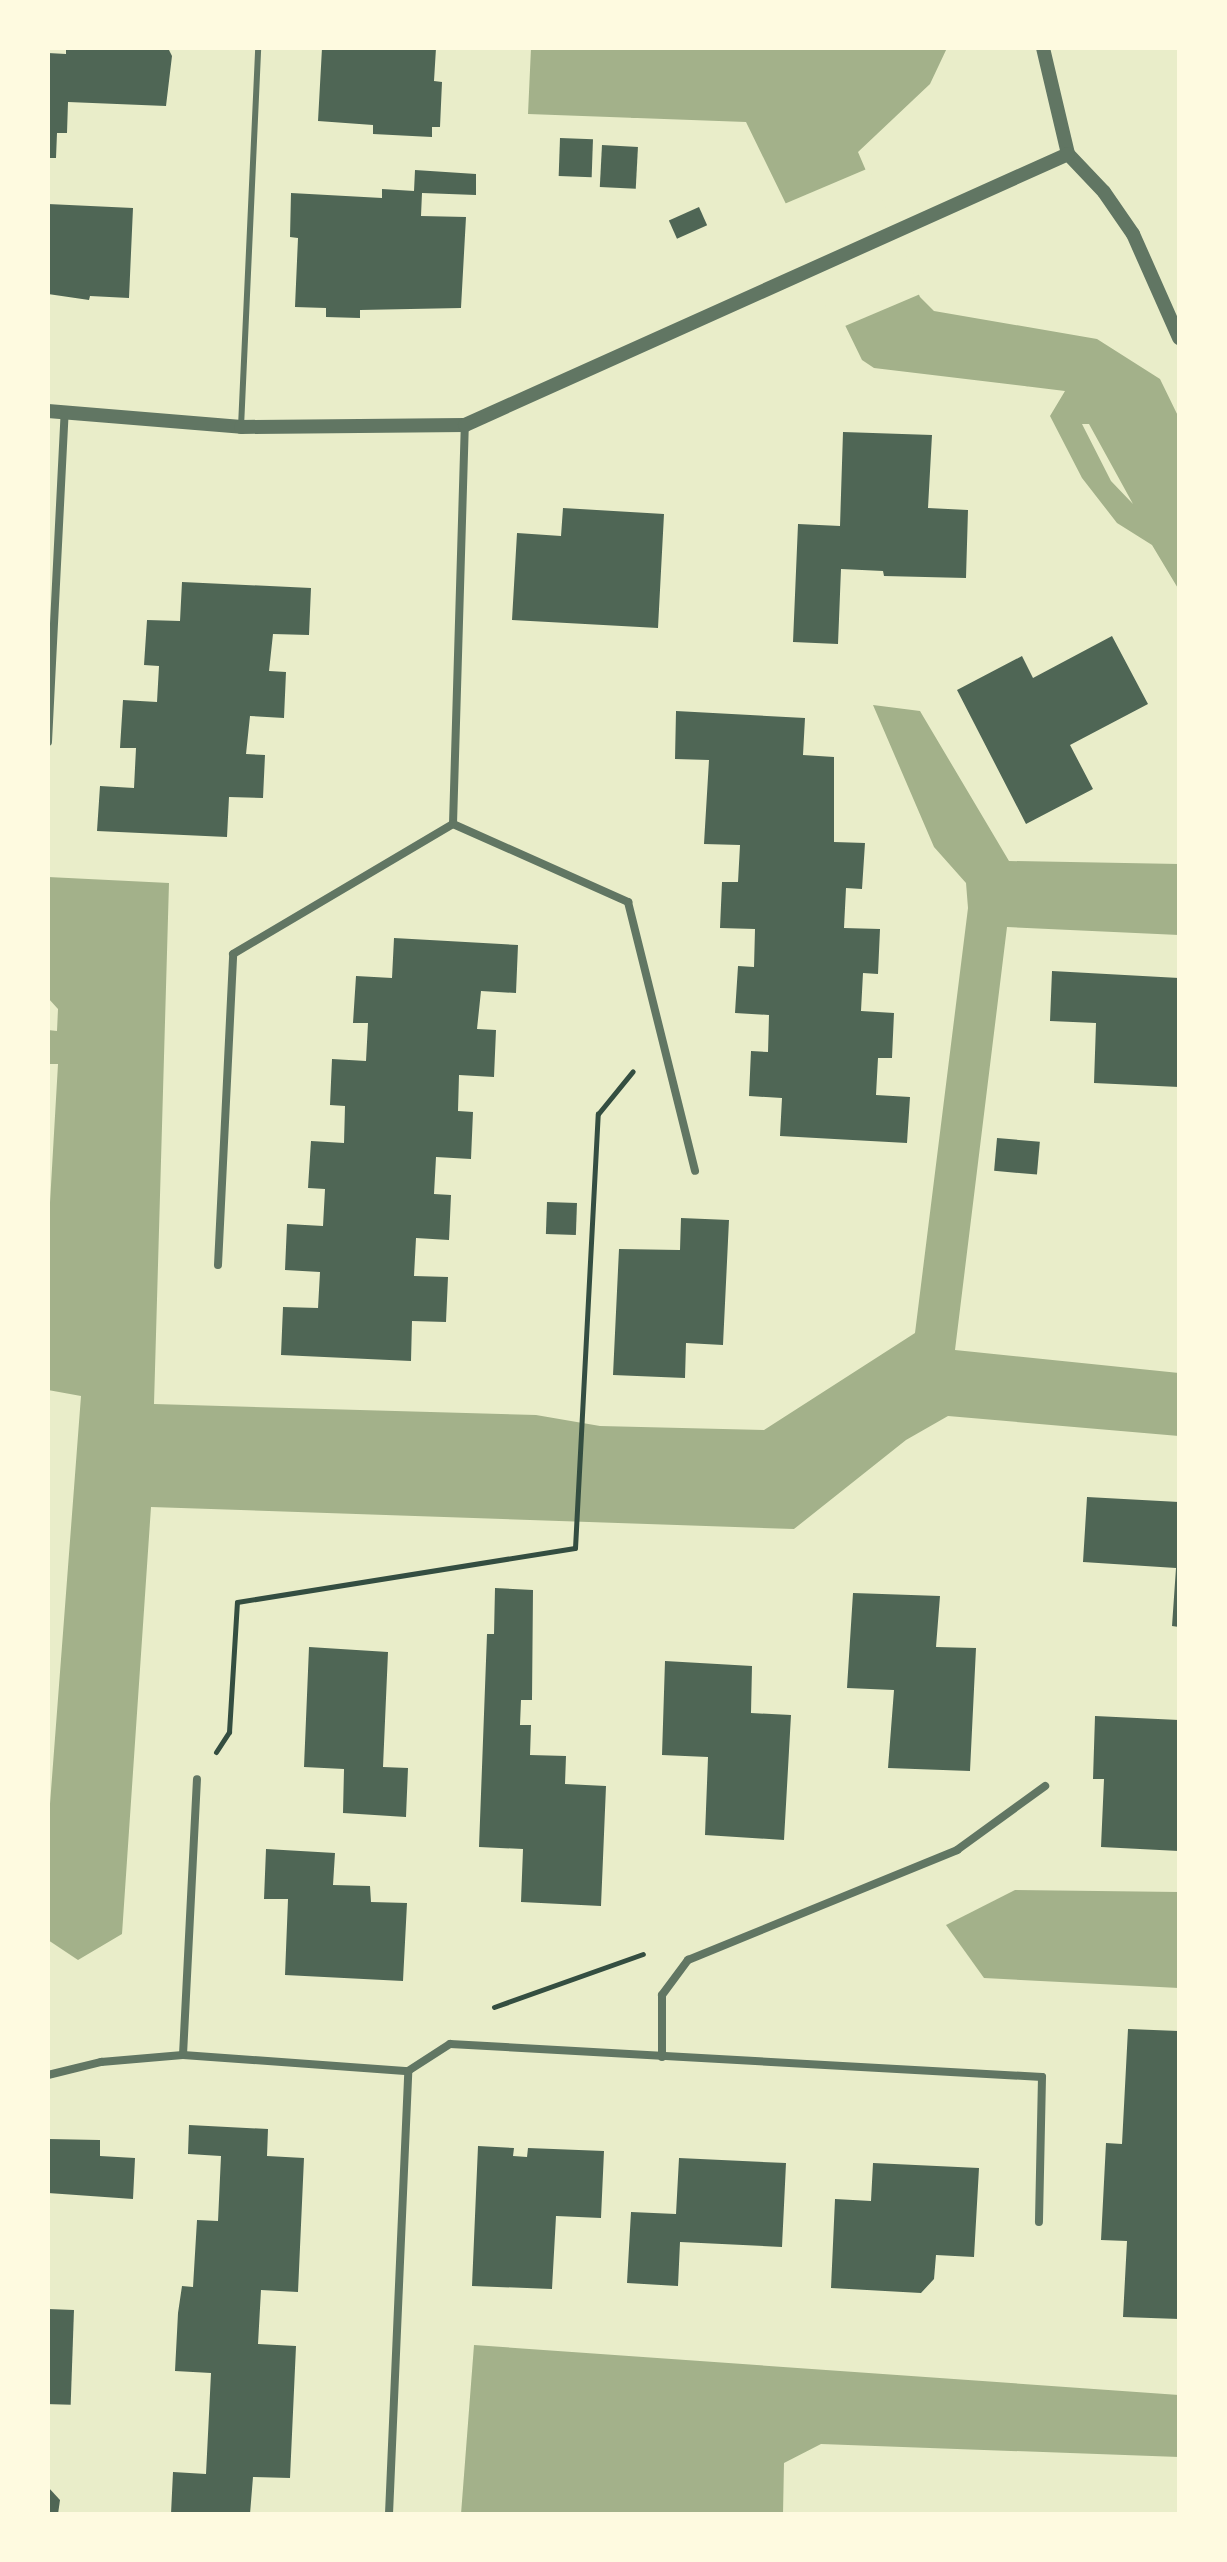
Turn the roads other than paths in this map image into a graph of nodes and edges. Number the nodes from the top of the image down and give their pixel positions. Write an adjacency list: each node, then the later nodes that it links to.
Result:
1 (258, 48): 8 (lane)
2 (1043, 48): 3 (street)
3 (1068, 154): 4 (street); 7 (street)
4 (1179, 338)
5 (48, 411): 6 (street)
6 (65, 412): 8 (street); 10 (street)
7 (465, 425): 8 (street); 12 (street)
8 (241, 427)
9 (48, 552): 10 (street)
10 (58, 553): 11 (street)
11 (48, 742)
12 (453, 824): 13 (street); 14 (street)
13 (695, 1171)
14 (218, 1265)
15 (197, 1779): 17 (street)
16 (1045, 1786): 18 (street)
17 (183, 2055): 19 (street); 20 (street)
18 (662, 2057): 19 (street); 21 (street)
19 (408, 2071): 22 (street)
20 (48, 2075)
21 (1039, 2222)
22 (389, 2514)

